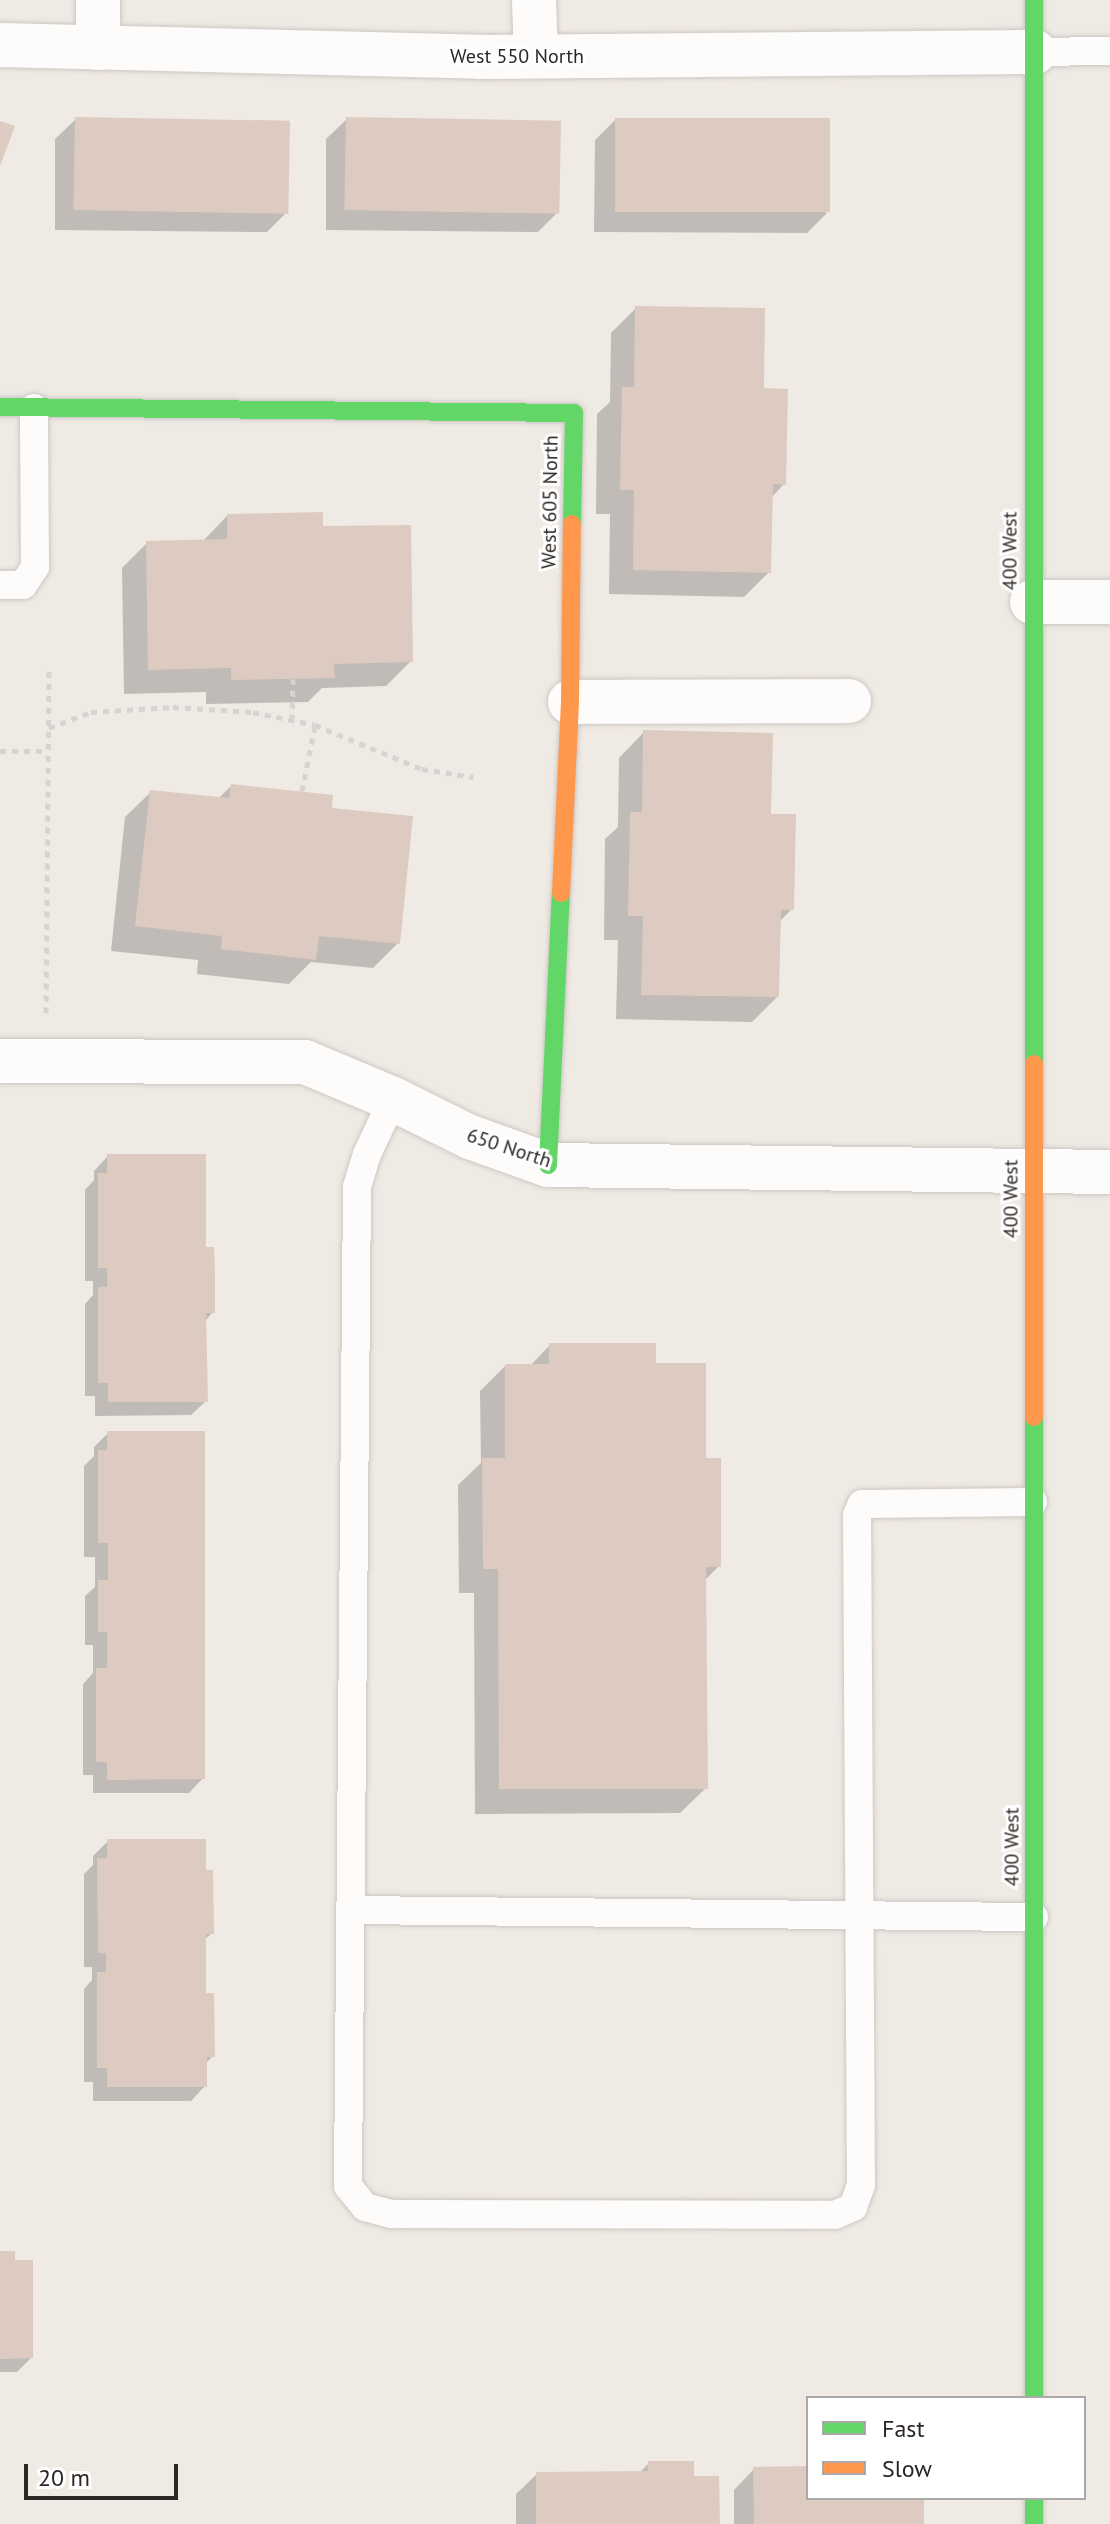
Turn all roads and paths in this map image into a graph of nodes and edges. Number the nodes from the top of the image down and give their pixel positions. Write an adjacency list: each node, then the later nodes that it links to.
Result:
1 (98, 0): 5 (street)
2 (534, 0): 8 (street)
3 (1034, 0): 7 (street, 400 West)
4 (0, 45): 5 (street, West 550 North)
5 (98, 48): 8 (street, West 550 North)
6 (1110, 51): 7 (lane)
7 (1035, 52): 8 (street, West 550 North); 12 (street, 400 West)
8 (536, 56)
9 (0, 407): 10 (street, West 605 North)
10 (34, 408): 11 (lane); 17 (street, West 605 North)
11 (0, 585)
12 (1032, 602): 13 (street); 29 (street, 400 West)
13 (1110, 602)
14 (49, 669): 20 (path)
15 (293, 679): 18 (path)
16 (849, 701): 17 (street)
17 (570, 702): 28 (street, West 605 North)
18 (292, 720): 19 (path); 20 (path)
19 (315, 725): 23 (path); 24 (path)
20 (49, 728): 22 (path)
21 (0, 751): 22 (path)
22 (48, 751): 25 (path)
23 (473, 777)
24 (302, 791)
25 (46, 1014)
26 (0, 1061): 27 (street, 650 North)
27 (393, 1099): 28 (street, 650 North); 32 (lane)
28 (548, 1165): 29 (street, 650 North)
29 (1033, 1172): 30 (street, 650 North); 31 (street, 400 West)
30 (1110, 1172)
31 (1033, 1502): 33 (lane); 34 (street, 400 West)
32 (350, 1910): 33 (lane); 33 (lane)
33 (859, 1915): 34 (lane)
34 (1034, 1917): 35 (street, 400 West)
35 (1034, 2396)
36 (1034, 2500): 37 (street)
37 (1034, 2524)

